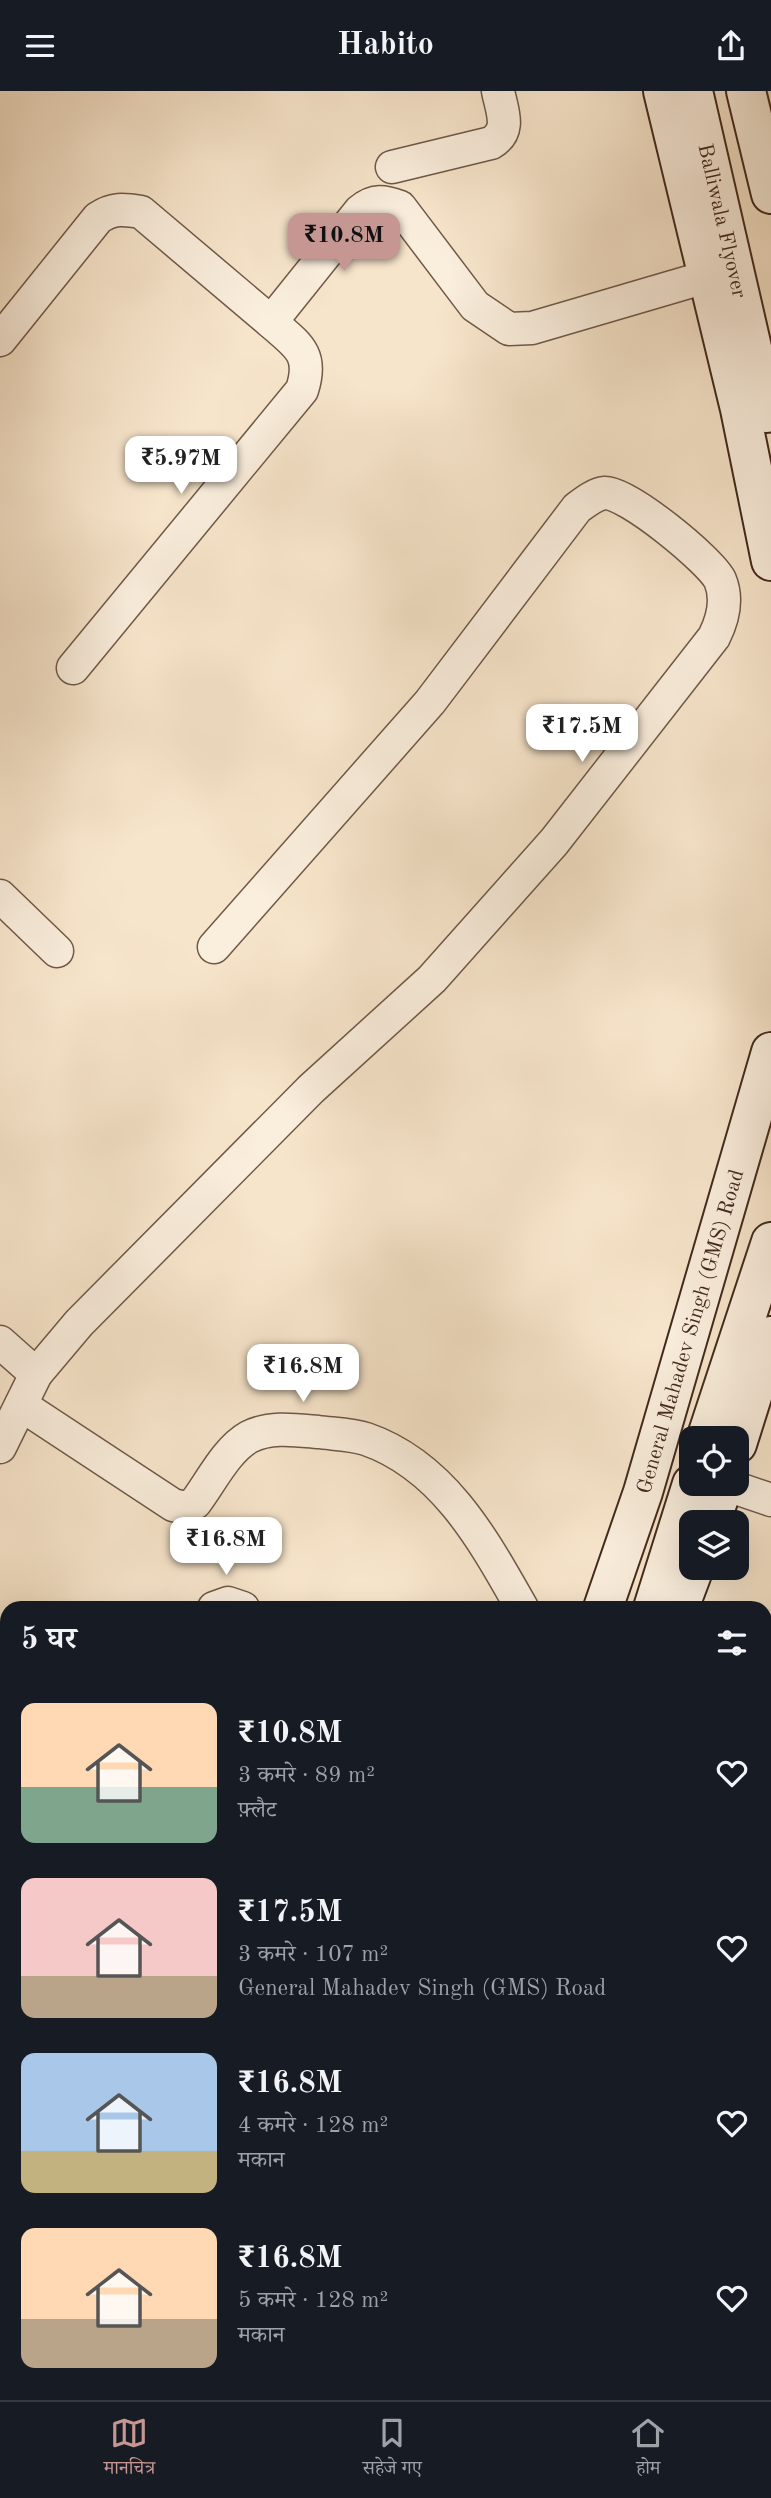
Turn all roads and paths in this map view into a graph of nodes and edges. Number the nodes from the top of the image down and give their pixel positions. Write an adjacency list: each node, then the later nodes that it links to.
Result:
1 (498, 91): 6 (street)
2 (663, 91): 8 (street)
3 (693, 91): 12 (street, Balliwala Flyover)
4 (713, 91): 11 (street, Balliwala Flyover)
5 (746, 91): 7 (street)
6 (392, 167)
7 (771, 194)
8 (706, 277): 9 (street); 13 (street)
9 (271, 322): 10 (street); 14 (street)
10 (0, 340)
11 (771, 345)
12 (771, 432)
13 (771, 561)
14 (73, 668)
15 (0, 896): 17 (street)
16 (214, 947): 23 (street)
17 (57, 951)
18 (771, 1052): 33 (street, General Mahadev Singh (GMS) Road)
19 (771, 1127): 34 (street)
20 (771, 1242): 25 (street)
21 (771, 1336): 26 (street)
22 (0, 1342): 23 (street)
23 (36, 1374): 24 (street)
24 (21, 1405): 27 (street); 32 (street)
25 (710, 1426)
26 (743, 1426)
27 (0, 1447)
28 (749, 1493): 30 (street)
29 (688, 1496): 35 (street)
30 (771, 1500)
31 (690, 1580): 36 (street)
32 (518, 1601)
33 (605, 1601)
34 (626, 1601)
35 (655, 1601)
36 (682, 1601)

